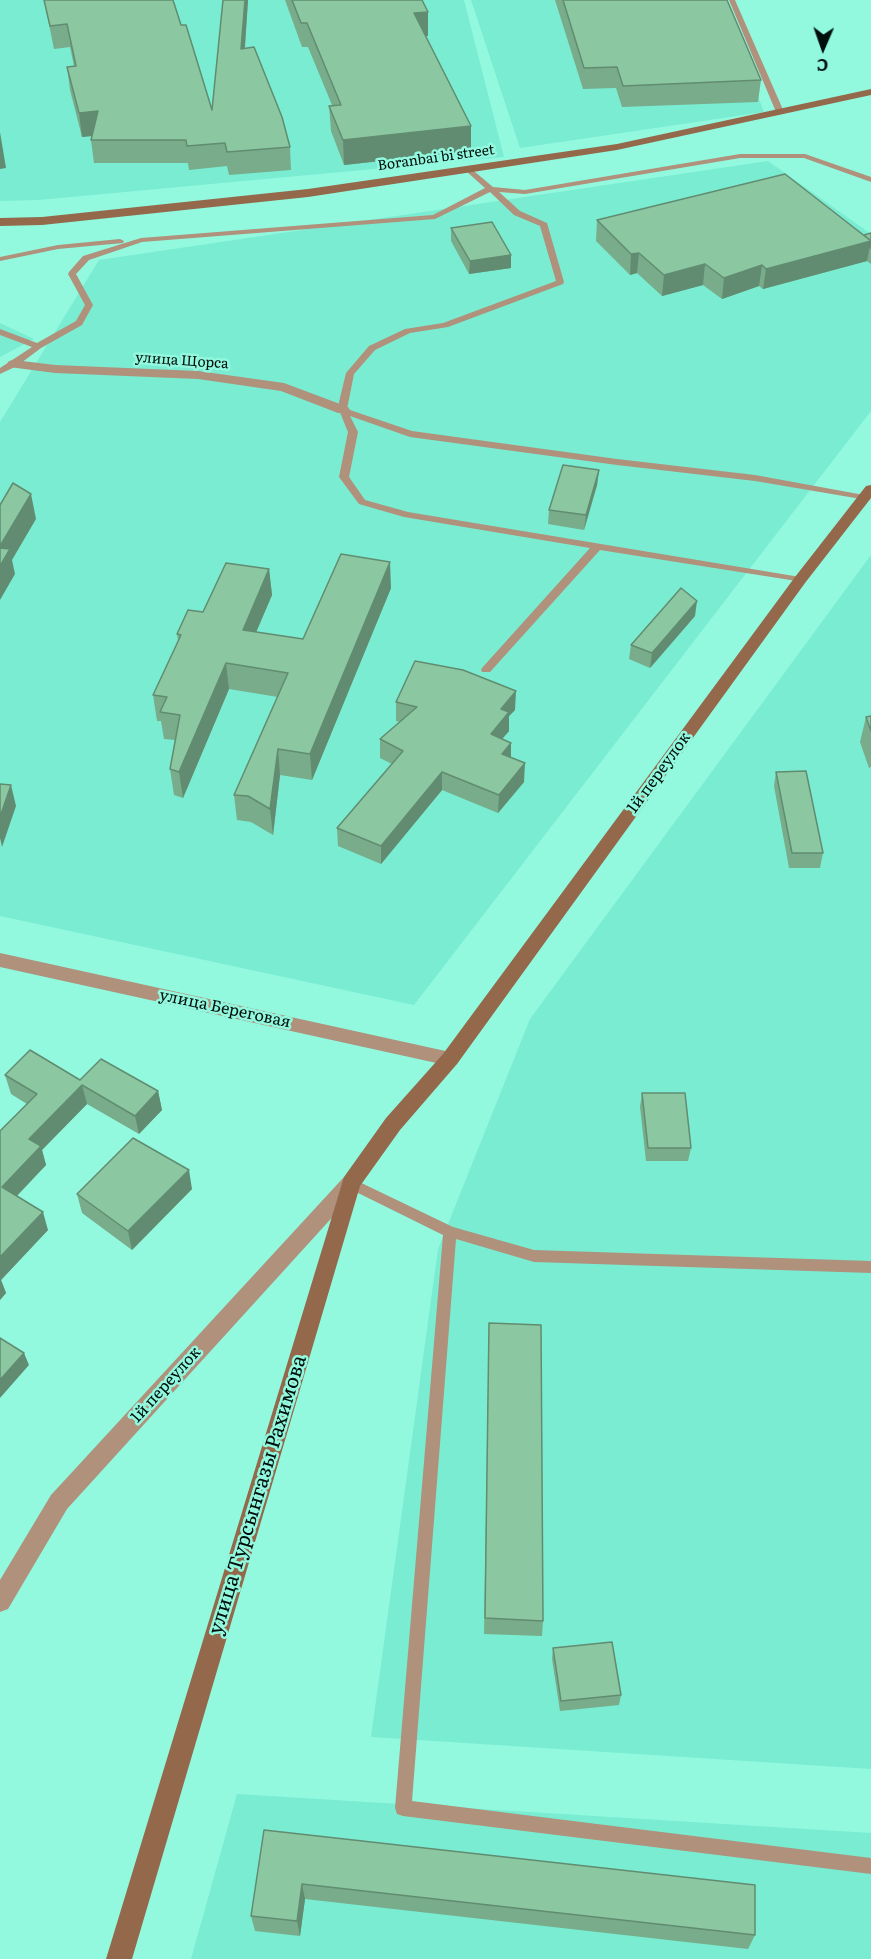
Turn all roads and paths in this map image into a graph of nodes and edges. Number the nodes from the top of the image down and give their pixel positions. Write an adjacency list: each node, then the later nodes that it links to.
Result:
1 (732, 0): 3 (lane)
2 (871, 92): 3 (street, Boranbai bi street)
3 (780, 112): 4 (street, Boranbai bi street)
4 (469, 169): 6 (lane); 7 (street, Boranbai bi street)
5 (871, 180): 6 (lane)
6 (490, 189): 8 (lane); 14 (lane)
7 (0, 222)
8 (141, 240): 9 (lane); 11 (lane)
9 (0, 259)
10 (0, 332): 11 (lane)
11 (38, 346): 12 (lane)
12 (14, 364): 13 (lane); 14 (street, улица Щорса)
13 (0, 371)
14 (343, 410): 15 (lane); 16 (lane)
15 (867, 494): 17 (street, 1й переулок)
16 (597, 547): 17 (lane); 18 (lane)
17 (800, 580): 20 (street, 1й переулок)
18 (486, 670)
19 (0, 960): 20 (street, улица Береговая)
20 (450, 1059): 21 (street, улица Турсынгазы Рахимова)
21 (351, 1183): 22 (lane); 24 (street, 1й переулок); 26 (street, улица Турсынгазы Рахимова)
22 (450, 1232): 23 (lane); 25 (lane)
23 (871, 1267)
24 (0, 1601)
25 (871, 1866)
26 (119, 1959)

